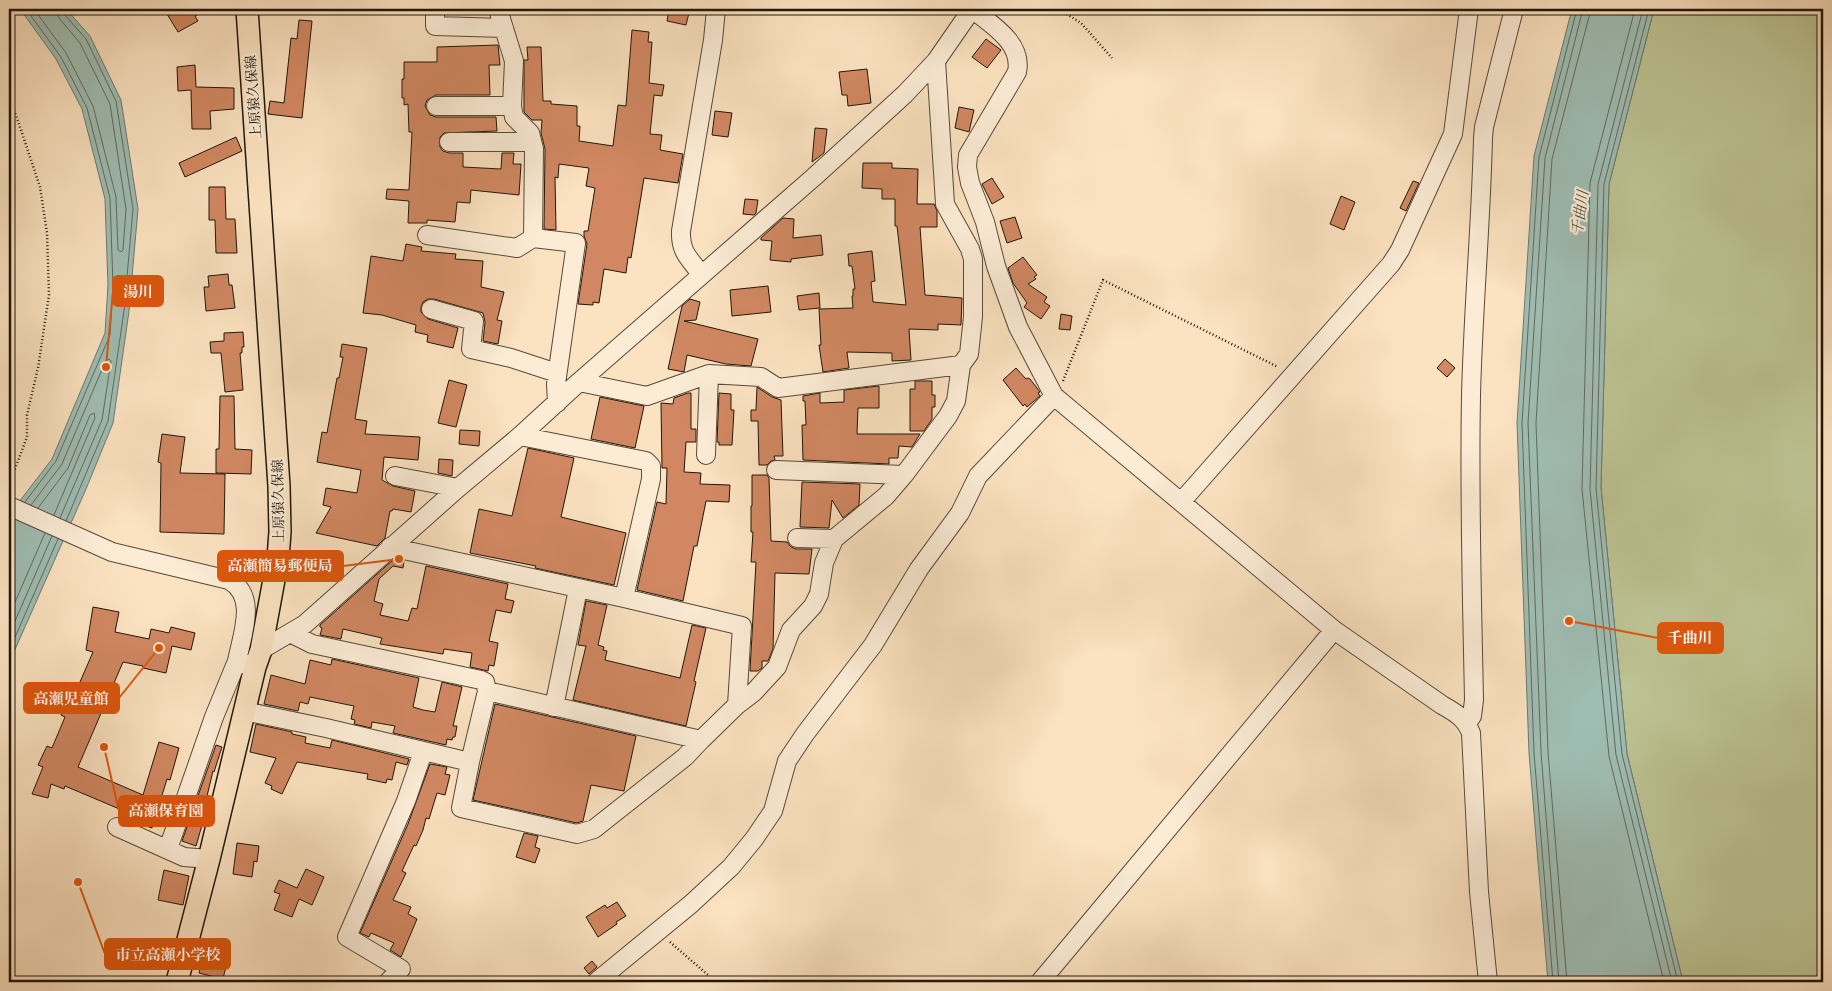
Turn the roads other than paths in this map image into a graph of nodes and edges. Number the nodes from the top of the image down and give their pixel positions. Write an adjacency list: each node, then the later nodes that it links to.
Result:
1 (247, 9): 38 (main road, 上原猿久保線)
2 (435, 9): 7 (street)
3 (498, 9): 7 (street)
4 (716, 9): 15 (street)
5 (1469, 9): 29 (street)
6 (1514, 9): 43 (street)
7 (504, 28): 10 (street)
8 (936, 61): 15 (street); 17 (street); 21 (street)
9 (436, 106): 10 (street)
10 (512, 106): 12 (street)
11 (449, 142): 12 (street)
12 (532, 142): 14 (street)
13 (427, 235): 14 (street)
14 (533, 238): 18 (street)
15 (701, 274): 20 (street)
16 (431, 309): 18 (street)
17 (961, 366): 19 (street); 27 (street)
18 (557, 373): 22 (street)
19 (709, 374): 20 (street); 24 (street)
20 (579, 382): 22 (street)
21 (1054, 396): 29 (street); 52 (street)
22 (557, 403): 23 (street)
23 (520, 436): 28 (street); 35 (street)
24 (706, 455)
25 (776, 470): 27 (street)
26 (396, 476): 28 (street)
27 (904, 476): 32 (street)
28 (458, 488): 33 (street)
29 (1181, 502): 36 (street)
30 (9, 506): 38 (street)
31 (797, 538): 32 (street)
32 (834, 539): 40 (street)
33 (390, 548): 34 (street); 37 (street)
34 (578, 589): 35 (street); 41 (street)
35 (624, 598): 40 (street)
36 (1334, 630): 43 (street); 53 (street)
37 (290, 634): 38 (street); 39 (street)
38 (251, 659): 42 (main road, 上原猿久保線); 48 (street)
39 (488, 691): 41 (street); 46 (street)
40 (737, 705): 44 (street)
41 (554, 707): 44 (street)
42 (244, 712): 45 (street); 49 (main road, 上原猿久保線)
43 (1467, 723): 54 (street)
44 (701, 740): 46 (street)
45 (423, 752): 46 (street); 51 (street)
46 (470, 762)
47 (117, 827): 48 (street)
48 (168, 849): 49 (street)
49 (209, 859): 50 (main road, 上原猿久保線)
50 (178, 982)
51 (388, 982)
52 (596, 982)
53 (1040, 982)
54 (1488, 982)

